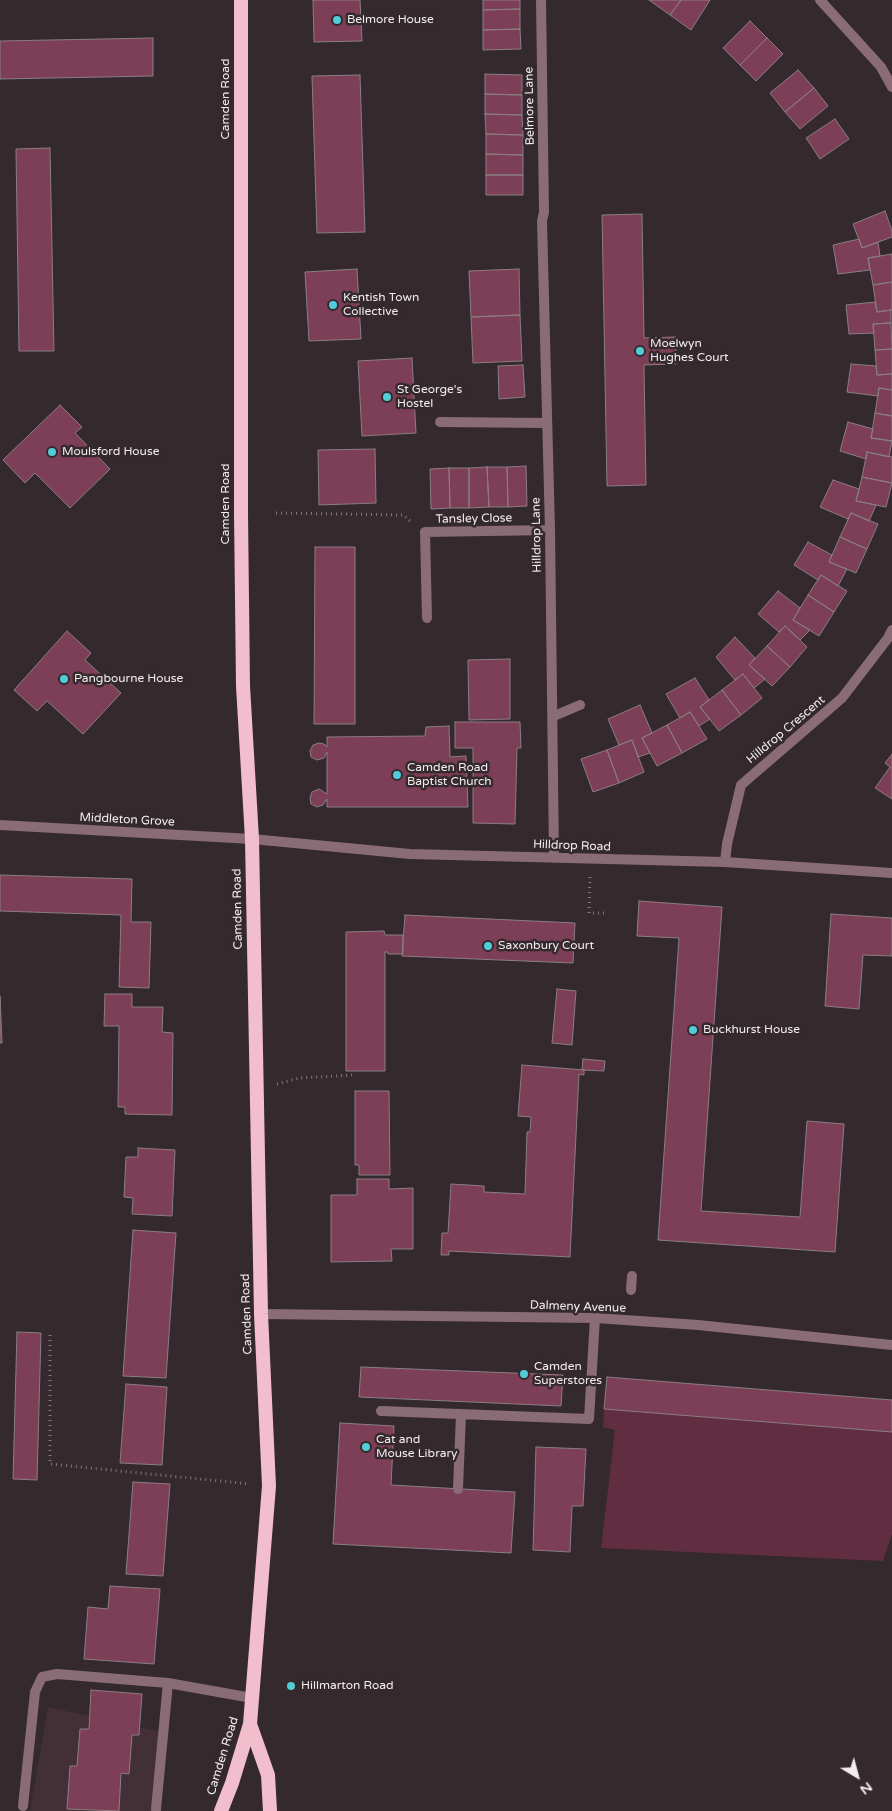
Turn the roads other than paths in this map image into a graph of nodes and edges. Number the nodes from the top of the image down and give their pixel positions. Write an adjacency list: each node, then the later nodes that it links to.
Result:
1 (241, 0): 14 (highway, Camden Road)
2 (540, 0): 5 (street, Belmore Lane)
3 (820, 0): 4 (street)
4 (892, 87)
5 (544, 212): 7 (street, Hilldrop Lane)
6 (440, 422): 7 (street)
7 (547, 423): 8 (street, Hilldrop Lane)
8 (550, 530): 9 (street, Tansley Close); 12 (street, Hilldrop Lane)
9 (427, 618)
10 (892, 630): 16 (street, Hilldrop Crescent)
11 (580, 705): 12 (street)
12 (554, 716): 15 (street, Hilldrop Lane)
13 (0, 825): 14 (street, Middleton Grove)
14 (252, 839): 15 (street, Hilldrop Road); 20 (highway, Camden Road)
15 (554, 858): 16 (street, Hilldrop Road)
16 (725, 862): 17 (street, Hilldrop Road)
17 (892, 873)
18 (632, 1276): 19 (street)
19 (631, 1290)
20 (261, 1314): 21 (street, Dalmeny Avenue); 27 (highway, Camden Road)
21 (595, 1318): 22 (street, Dalmeny Avenue); 24 (street)
22 (892, 1345)
23 (381, 1411): 24 (street)
24 (461, 1414): 25 (street)
25 (458, 1489)
26 (168, 1683): 27 (street); 29 (street); 30 (street)
27 (252, 1698): 28 (highway, Camden Road)
28 (250, 1724): 31 (highway, Camden Road); 32 (highway)
29 (23, 1806)
30 (156, 1809)
31 (221, 1811)
32 (270, 1811)

